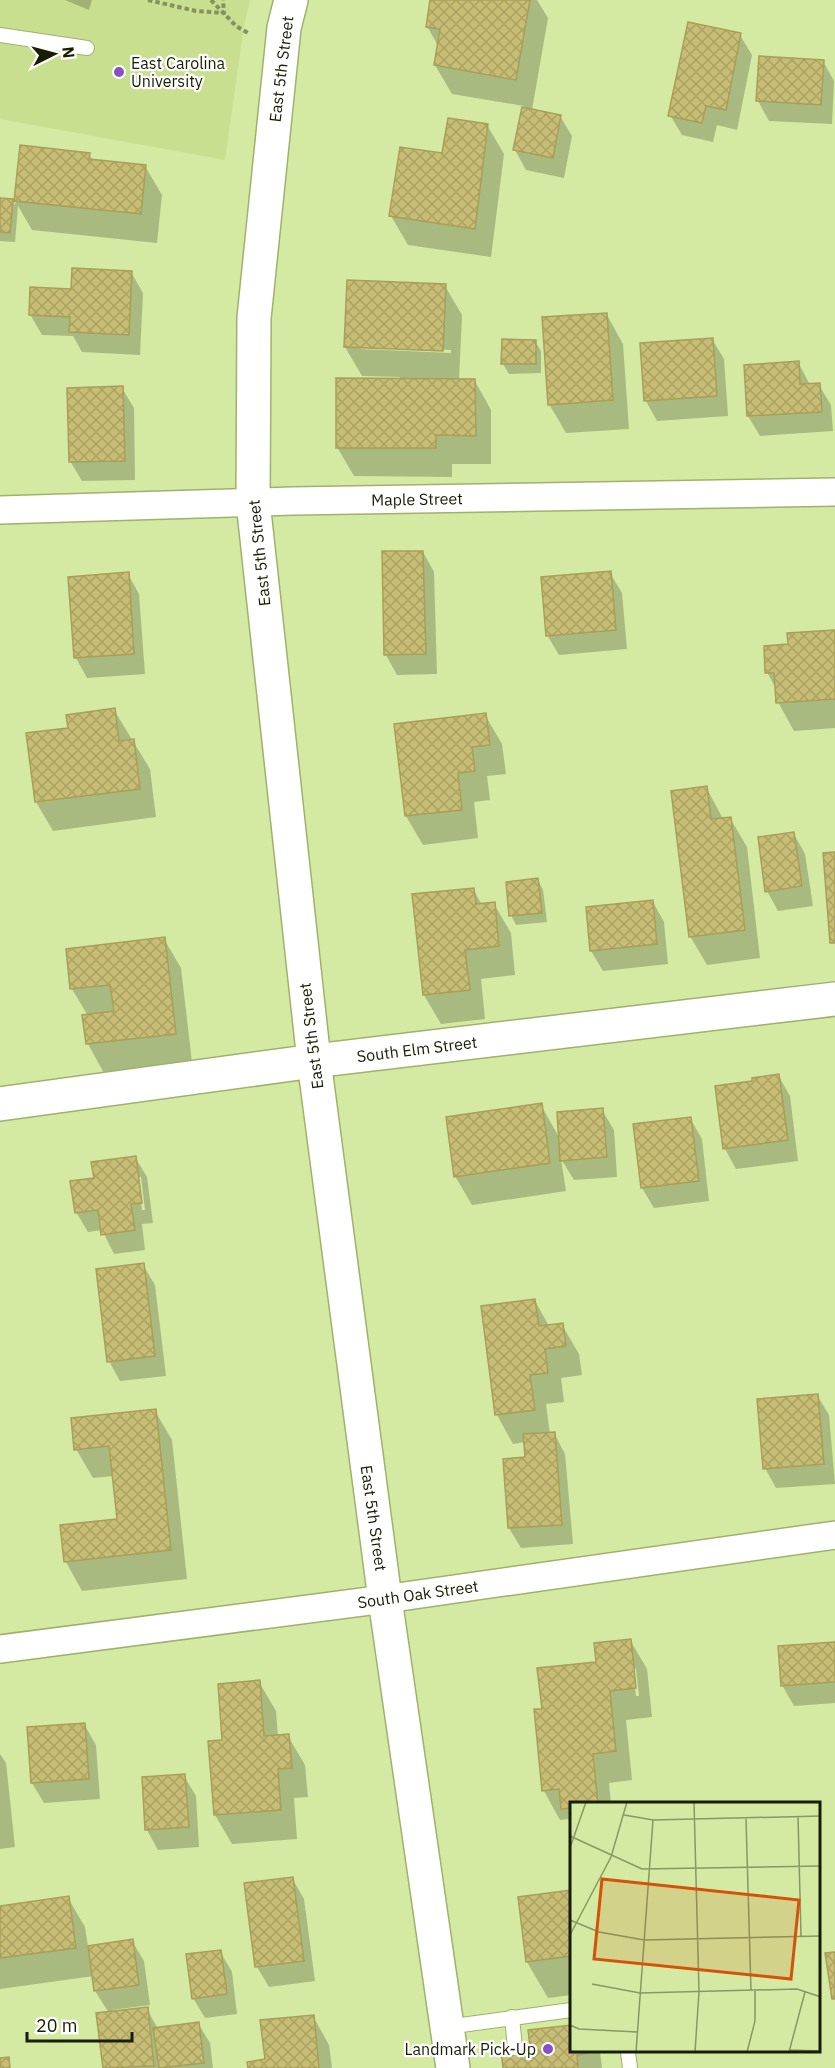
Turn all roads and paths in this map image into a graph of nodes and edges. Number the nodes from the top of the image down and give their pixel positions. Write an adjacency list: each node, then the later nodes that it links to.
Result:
1 (148, 0): 5 (path)
2 (211, 0): 5 (path)
3 (223, 0): 5 (path)
4 (291, 0): 10 (main road, East 5th Street)
5 (225, 13): 7 (path)
6 (0, 35): 8 (lane)
7 (253, 37)
8 (87, 48)
9 (835, 492): 10 (street, Maple Street)
10 (253, 502): 11 (street, Maple Street); 13 (main road, East 5th Street)
11 (0, 510)
12 (835, 999): 13 (main road, South Elm Street)
13 (314, 1061): 14 (main road, South Elm Street); 16 (main road, East 5th Street)
14 (0, 1104)
15 (835, 1535): 16 (street, South Oak Street)
16 (385, 1599): 17 (street, South Oak Street); 20 (main road, East 5th Street)
17 (0, 1649)
18 (570, 2010): 19 (lane)
19 (512, 2017): 20 (lane); 21 (lane)
20 (447, 2027): 23 (main road, East 5th Street)
21 (516, 2048)
22 (628, 2053): 24 (lane)
23 (453, 2068)
24 (630, 2068)

